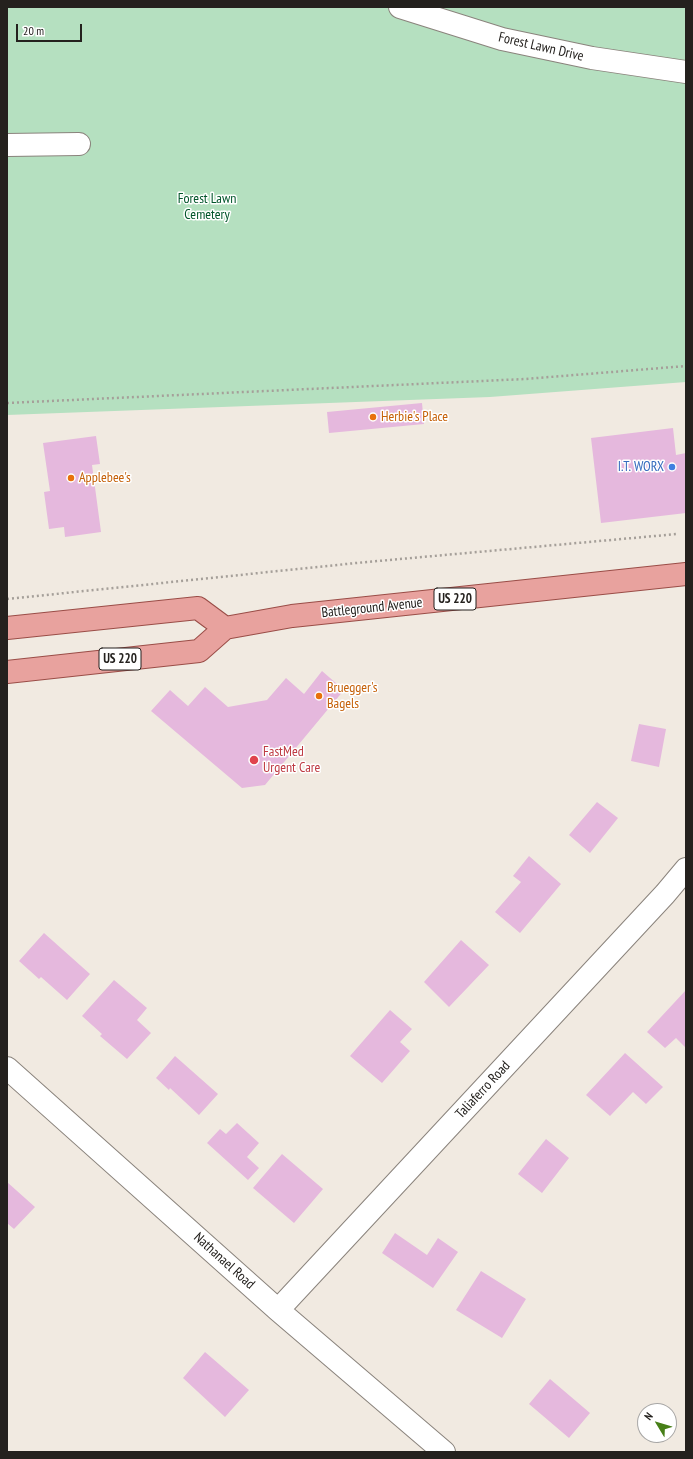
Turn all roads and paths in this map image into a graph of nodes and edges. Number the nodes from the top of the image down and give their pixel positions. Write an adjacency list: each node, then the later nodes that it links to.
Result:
1 (400, 7): 2 (street, Forest Lawn Drive)
2 (686, 72)
3 (79, 144): 4 (street)
4 (7, 146)
5 (686, 366): 6 (path)
6 (7, 403)
7 (677, 534): 9 (path)
8 (686, 574): 11 (main road, Battleground Avenue / US 220)
9 (7, 599)
10 (7, 628): 11 (main road)
11 (225, 628): 12 (main road, US 220)
12 (7, 672)
13 (686, 868): 15 (street, Taliaferro Road)
14 (7, 1068): 15 (street, Nathanael Road)
15 (278, 1310): 16 (street, Nathanael Road)
16 (444, 1452)

